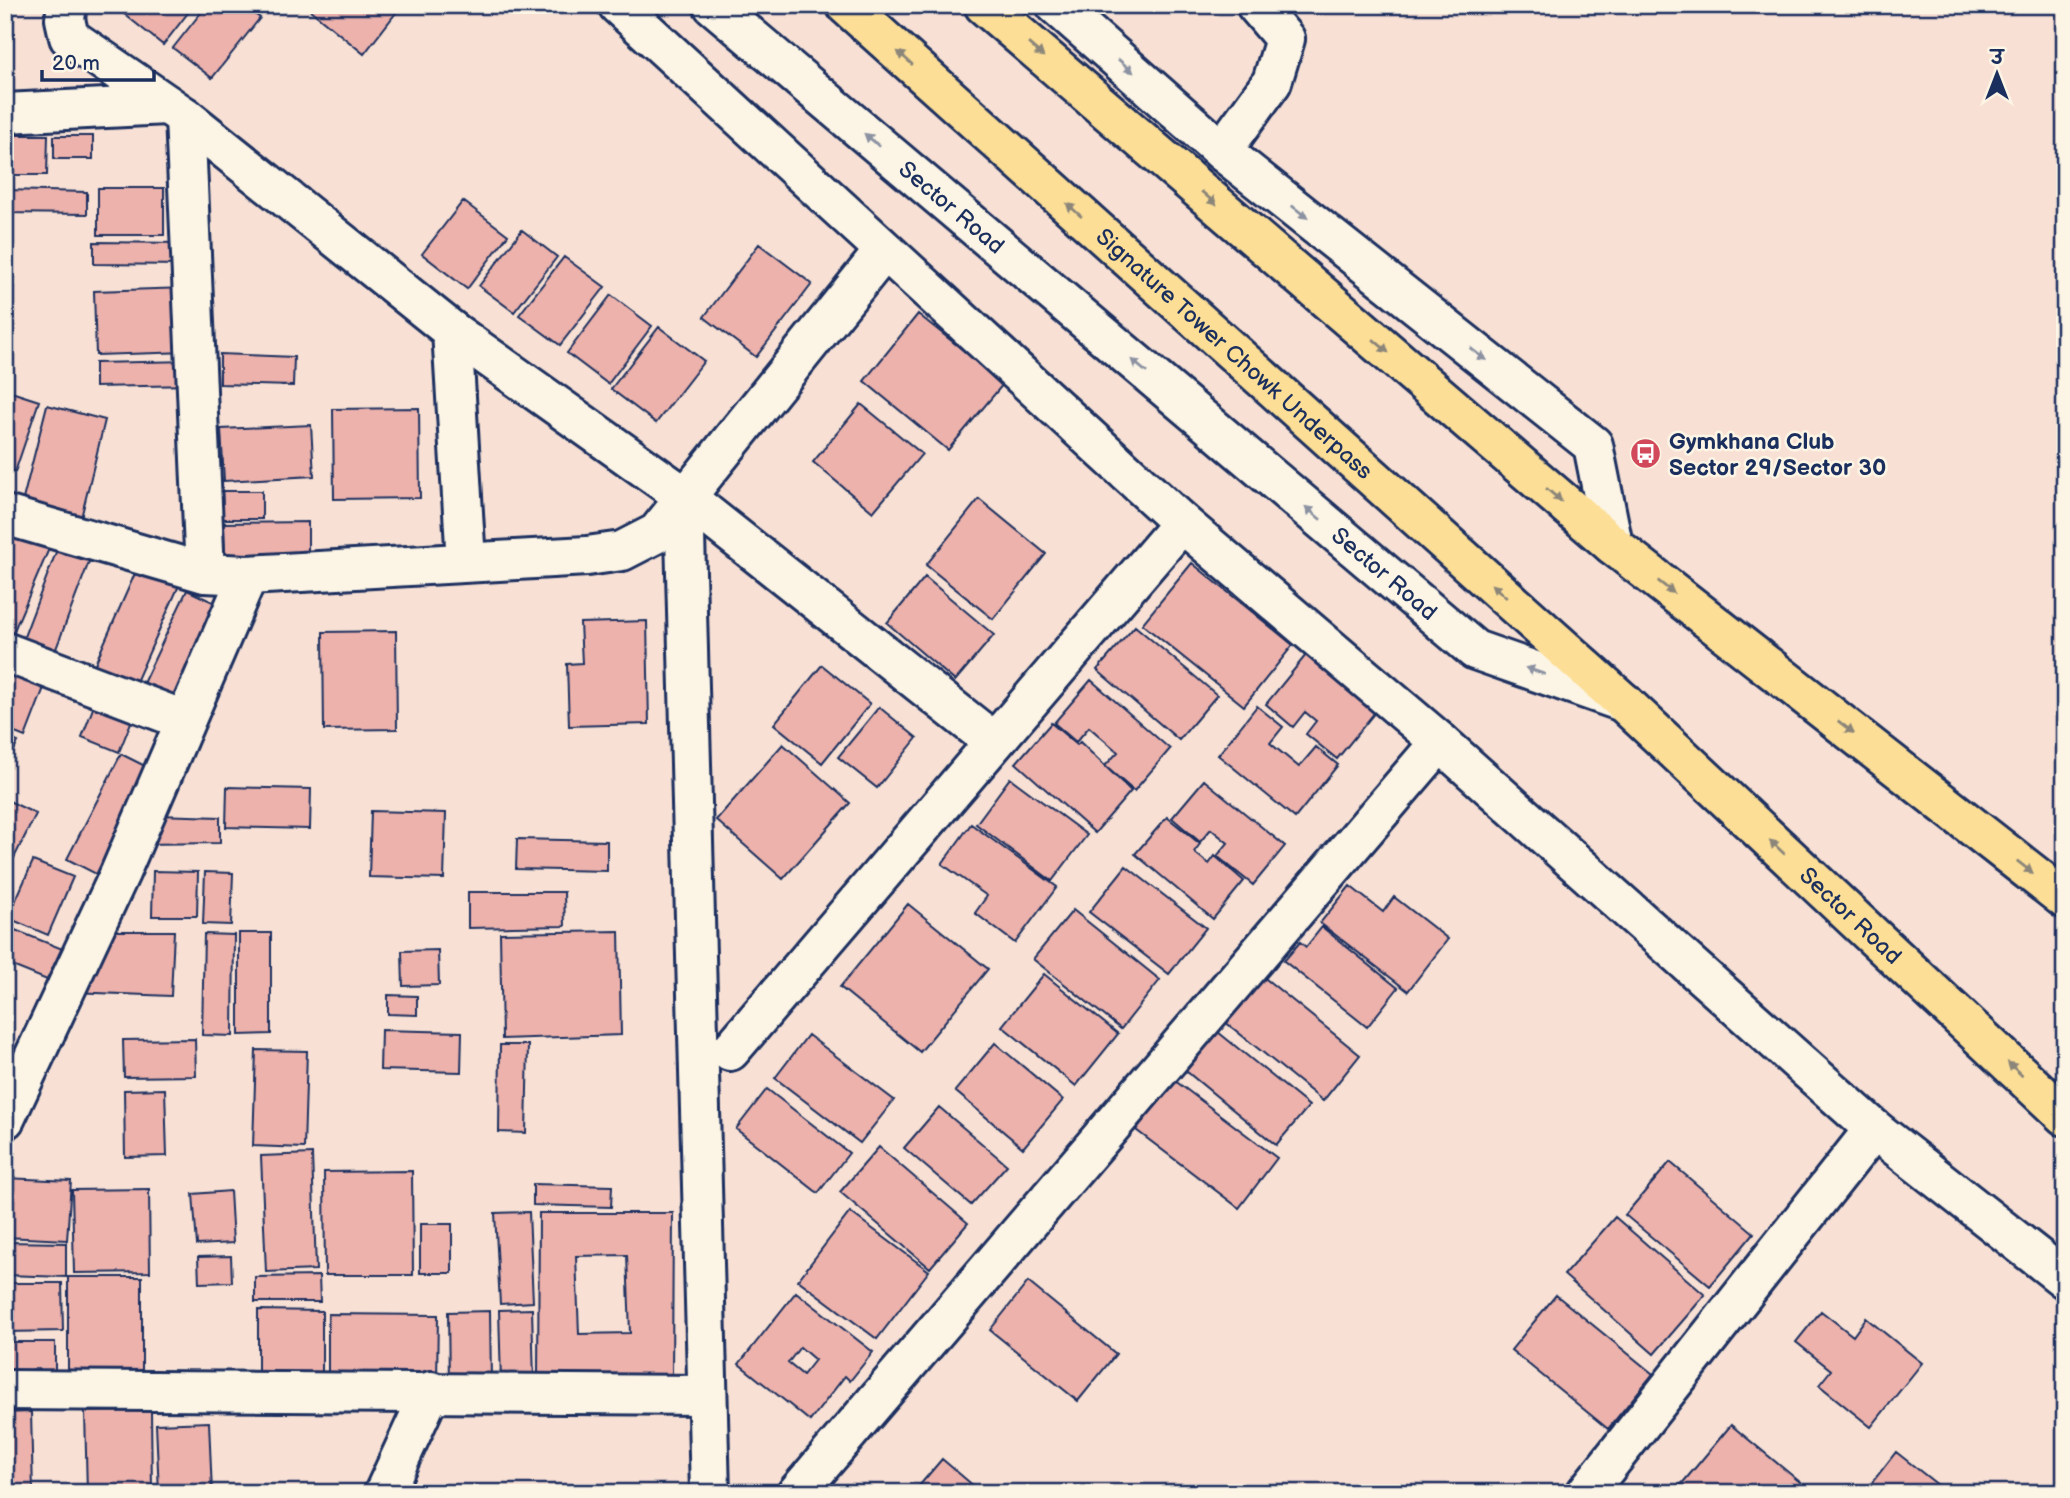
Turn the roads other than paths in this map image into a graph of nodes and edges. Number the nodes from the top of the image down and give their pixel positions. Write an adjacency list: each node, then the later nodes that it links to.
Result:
1 (67, 5): 8 (street)
2 (618, 5): 11 (street)
3 (713, 5): 21 (street, Sector Road, one-way to 3)
4 (846, 5): 21 (main road, Signature Tower Chowk Underpass, one-way to 4)
5 (984, 5): 16 (main road, one-way to 16)
6 (1056, 5): 10 (street, one-way to 10)
7 (1256, 5): 10 (street)
8 (176, 111): 9 (street); 12 (street); 18 (street)
9 (5, 113)
10 (1222, 151): 16 (street, one-way to 16)
11 (884, 251): 13 (street); 15 (street)
12 (452, 331): 13 (street); 17 (street)
13 (684, 496): 17 (street); 23 (street); 33 (street)
14 (5, 515): 18 (street)
15 (1182, 523): 23 (street); 24 (street)
16 (1612, 545): 25 (main road, one-way to 25)
17 (466, 562): 19 (street)
18 (205, 573): 19 (street)
19 (248, 575): 22 (street)
20 (5, 652): 22 (street)
21 (1623, 702): 27 (main road, Sector Road, one-way to 21)
22 (184, 720): 28 (street)
23 (995, 742): 26 (street)
24 (1440, 742): 29 (street); 36 (street)
25 (2065, 898)
26 (730, 1051)
27 (2065, 1116)
28 (5, 1119)
29 (1874, 1129): 30 (street); 37 (street)
30 (2065, 1279)
31 (5, 1390): 32 (street)
32 (431, 1391): 33 (street); 34 (street)
33 (707, 1395): 35 (street)
34 (384, 1493)
35 (709, 1493)
36 (797, 1493)
37 (1586, 1493)

